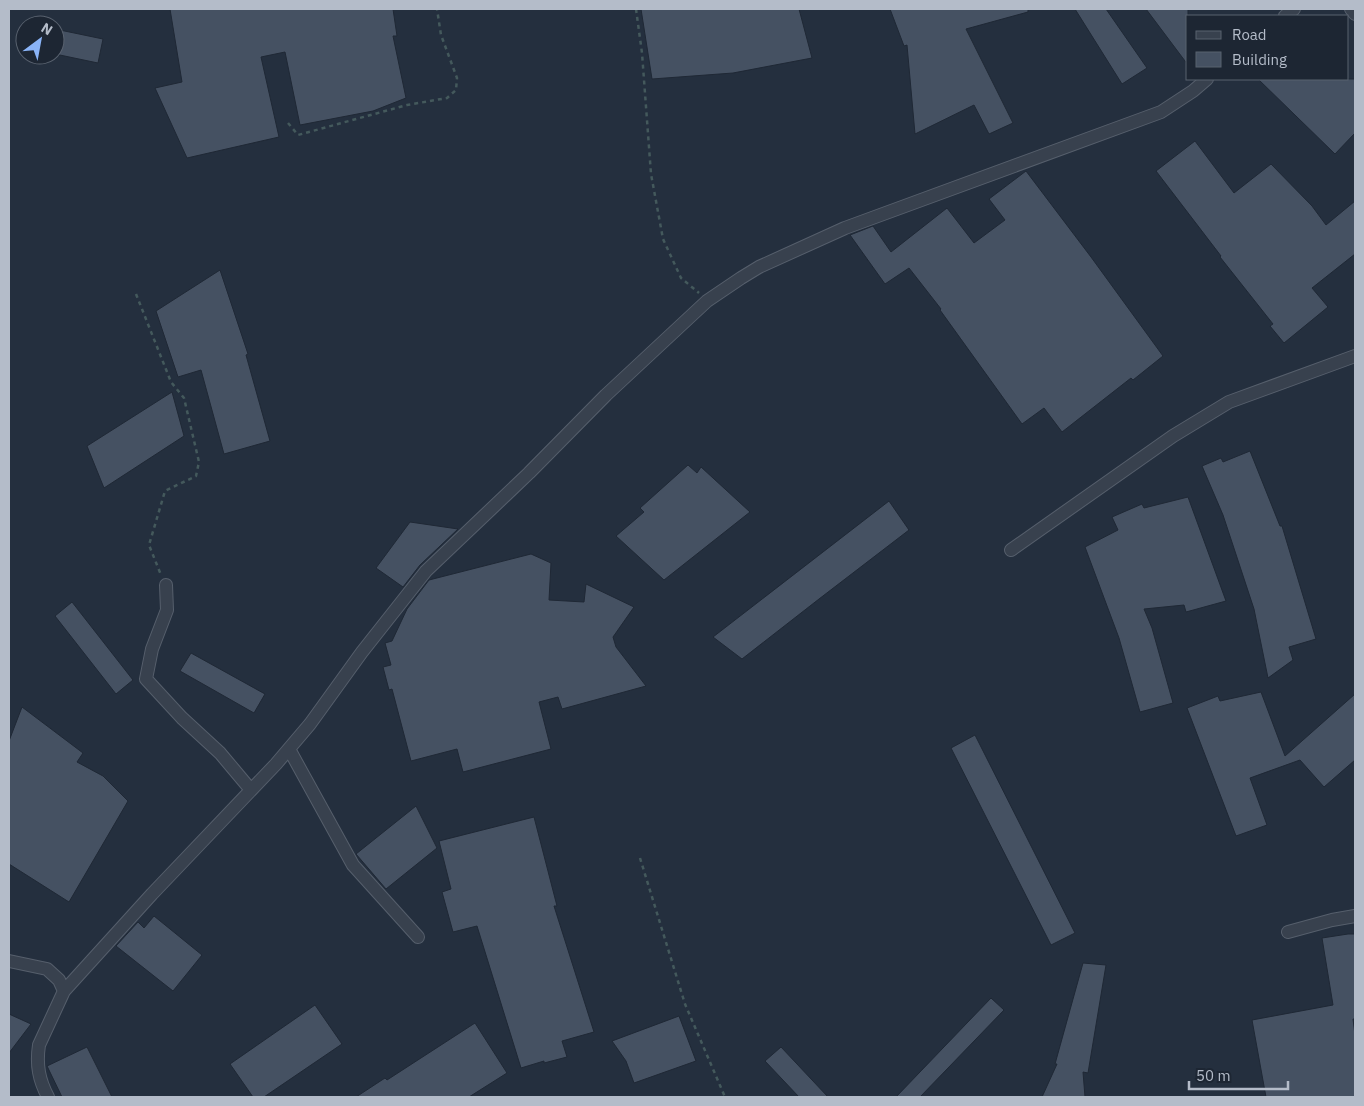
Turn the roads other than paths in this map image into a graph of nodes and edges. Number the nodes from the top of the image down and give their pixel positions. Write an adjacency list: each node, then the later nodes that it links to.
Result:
1 (1351, 9): 2 (street)
2 (1355, 14)
3 (1207, 80): 7 (street)
4 (1355, 356): 5 (street)
5 (1011, 550)
6 (166, 585): 8 (street)
7 (289, 749): 8 (street); 11 (street)
8 (251, 790): 13 (street)
9 (1355, 916): 10 (street)
10 (1288, 932)
11 (418, 937)
12 (9, 961): 13 (street)
13 (64, 991): 14 (street)
14 (48, 1097)

